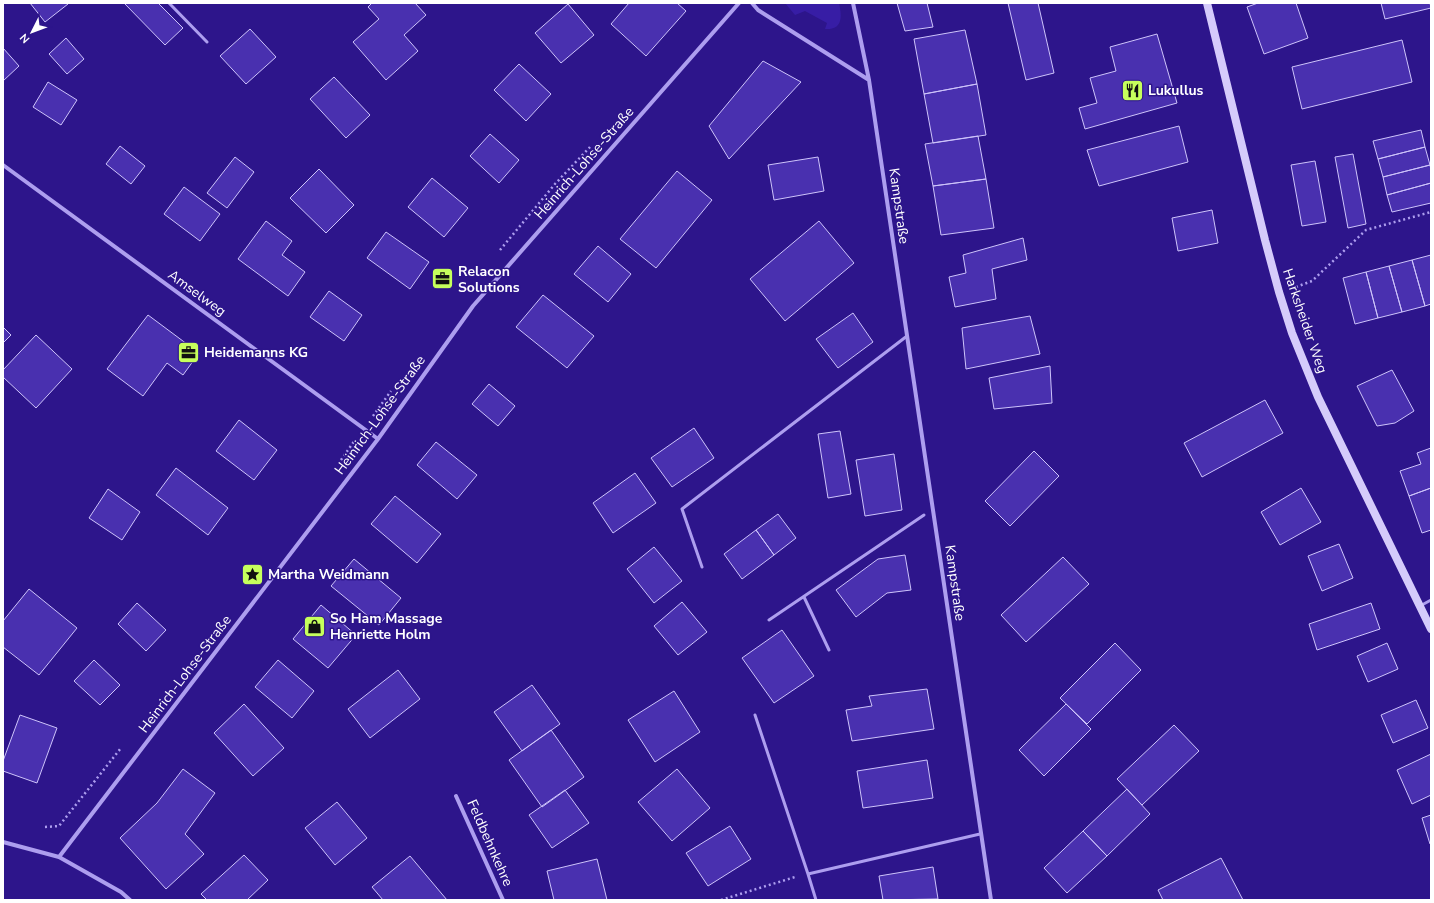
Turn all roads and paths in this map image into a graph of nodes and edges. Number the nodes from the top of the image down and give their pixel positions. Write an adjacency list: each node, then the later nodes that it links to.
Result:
1 (169, 3): 6 (lane)
2 (739, 3): 12 (street, Heinrich-Lohse-Straße)
3 (752, 3): 7 (street)
4 (853, 3): 7 (street, Kampstraße)
5 (1207, 3): 10 (main road, Harksheider Weg)
6 (207, 42)
7 (869, 80): 11 (street, Kampstraße)
8 (3, 165): 12 (street, Amselweg)
9 (1431, 212): 10 (path)
10 (1279, 292): 17 (main road, Harksheider Weg)
11 (907, 336): 14 (lane); 23 (street, Kampstraße)
12 (378, 439): 25 (street, Heinrich-Lohse-Straße)
13 (924, 516): 15 (lane)
14 (702, 567)
15 (804, 596): 18 (lane); 20 (lane)
16 (1431, 600): 17 (lane)
17 (1420, 606): 19 (main road, Harksheider Weg)
18 (769, 620)
19 (1431, 629)
20 (830, 650)
21 (754, 715): 26 (lane)
22 (456, 796): 28 (street, Feldbehnkehre)
23 (980, 834): 26 (lane); 31 (street, Kampstraße)
24 (3, 842): 25 (street)
25 (59, 857): 27 (street)
26 (808, 874): 29 (path); 30 (lane)
27 (130, 900)
28 (503, 900)
29 (721, 900)
30 (816, 900)
31 (991, 900)

